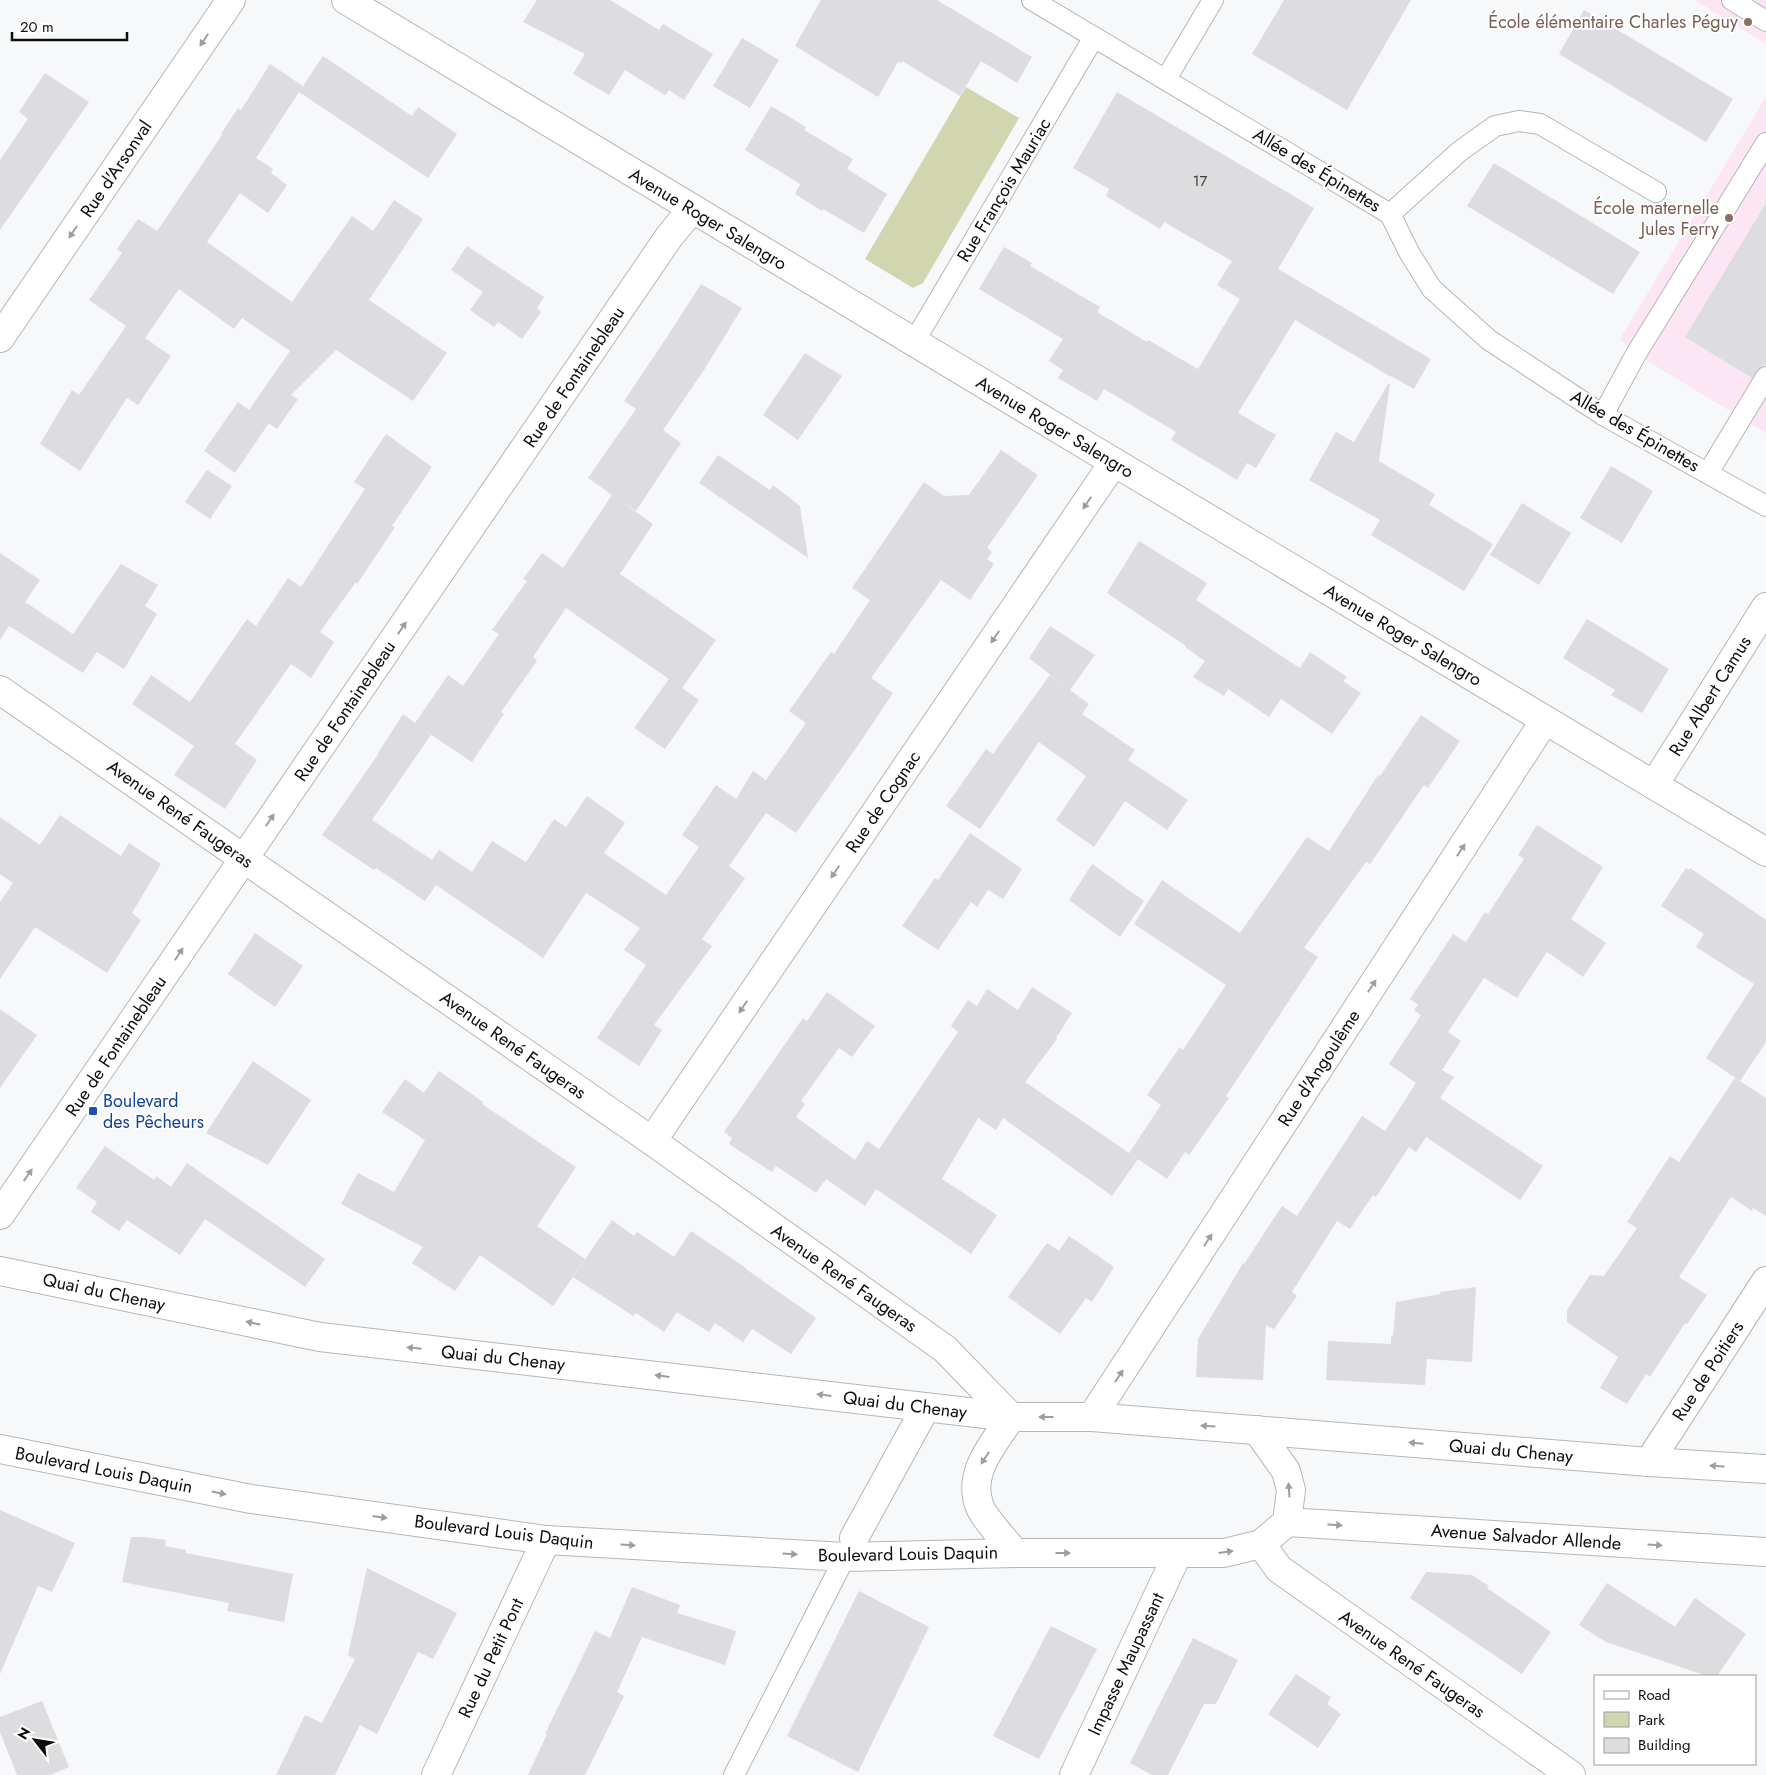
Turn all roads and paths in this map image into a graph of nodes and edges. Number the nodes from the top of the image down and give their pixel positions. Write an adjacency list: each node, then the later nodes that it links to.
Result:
1 (231, 0): 13 (street, Rue d'Arsonval, one-way to 13)
2 (346, 0): 11 (street, Avenue Roger Salengro)
3 (1032, 0): 7 (lane, Allée des Épinettes)
4 (1213, 0): 8 (lane)
5 (1732, 0): 6 (lane)
6 (1766, 21)
7 (1094, 37): 8 (lane, Allée des Épinettes); 14 (lane, Rue François Mauriac)
8 (1166, 79): 12 (lane, Allée des Épinettes)
9 (1766, 143): 16 (lane)
10 (1656, 192): 12 (lane)
11 (692, 209): 14 (street, Avenue Roger Salengro); 25 (street, Rue de Fontainebleau, one-way to 11)
12 (1390, 214): 16 (lane, Allée des Épinettes)
13 (0, 338)
14 (914, 342): 17 (street, Avenue Roger Salengro)
15 (1766, 377): 18 (lane)
16 (1603, 415): 18 (lane, Allée des Épinettes)
17 (1114, 462): 22 (street, Avenue Roger Salengro); 26 (street, Rue de Cognac, one-way to 26)
18 (1708, 473): 19 (lane, Allée des Épinettes)
19 (1766, 506)
20 (1766, 607): 23 (street, Rue Albert Camus)
21 (0, 690): 25 (street, Avenue René Faugeras)
22 (1545, 720): 23 (street, Avenue Roger Salengro); 32 (street, Rue d'Angoulême, one-way to 22)
23 (1654, 785): 24 (street, Avenue Roger Salengro)
24 (1766, 852)
25 (244, 858): 26 (street, Avenue René Faugeras); 27 (street, Rue de Fontainebleau, one-way to 25)
26 (652, 1141): 31 (street, Avenue René Faugeras)
27 (0, 1215)
28 (0, 1270): 30 (street, Quai du Chenay, one-way to 28)
29 (1766, 1281): 35 (street, Rue de Poitiers)
30 (926, 1407): 31 (street, Quai du Chenay); 40 (street)
31 (1011, 1417): 32 (street, Quai du Chenay, one-way to 31); 42 (street, one-way to 42)
32 (1092, 1417): 33 (street, Quai du Chenay, one-way to 32)
33 (1257, 1430): 35 (street, Quai du Chenay, one-way to 33); 37 (street, one-way to 33)
34 (0, 1449): 38 (street, Boulevard Louis Daquin, one-way to 38)
35 (1649, 1462): 36 (street, Quai du Chenay, one-way to 35)
36 (1766, 1469)
37 (1287, 1522): 39 (street); 41 (street, Avenue Salvador Allende, one-way to 41)
38 (546, 1540): 40 (street, Boulevard Louis Daquin, one-way to 40); 44 (street, Rue du Petit Pont)
39 (1261, 1544): 43 (street, Boulevard Louis Daquin, one-way to 39); 47 (street, Avenue René Faugeras)
40 (850, 1548): 42 (street, Boulevard Louis Daquin); 45 (lane)
41 (1766, 1552)
42 (1015, 1553): 43 (street, Boulevard Louis Daquin, one-way to 43)
43 (1178, 1553): 46 (street, Impasse Maupassant)
44 (436, 1775)
45 (734, 1775)
46 (1074, 1775)
47 (1571, 1775)

